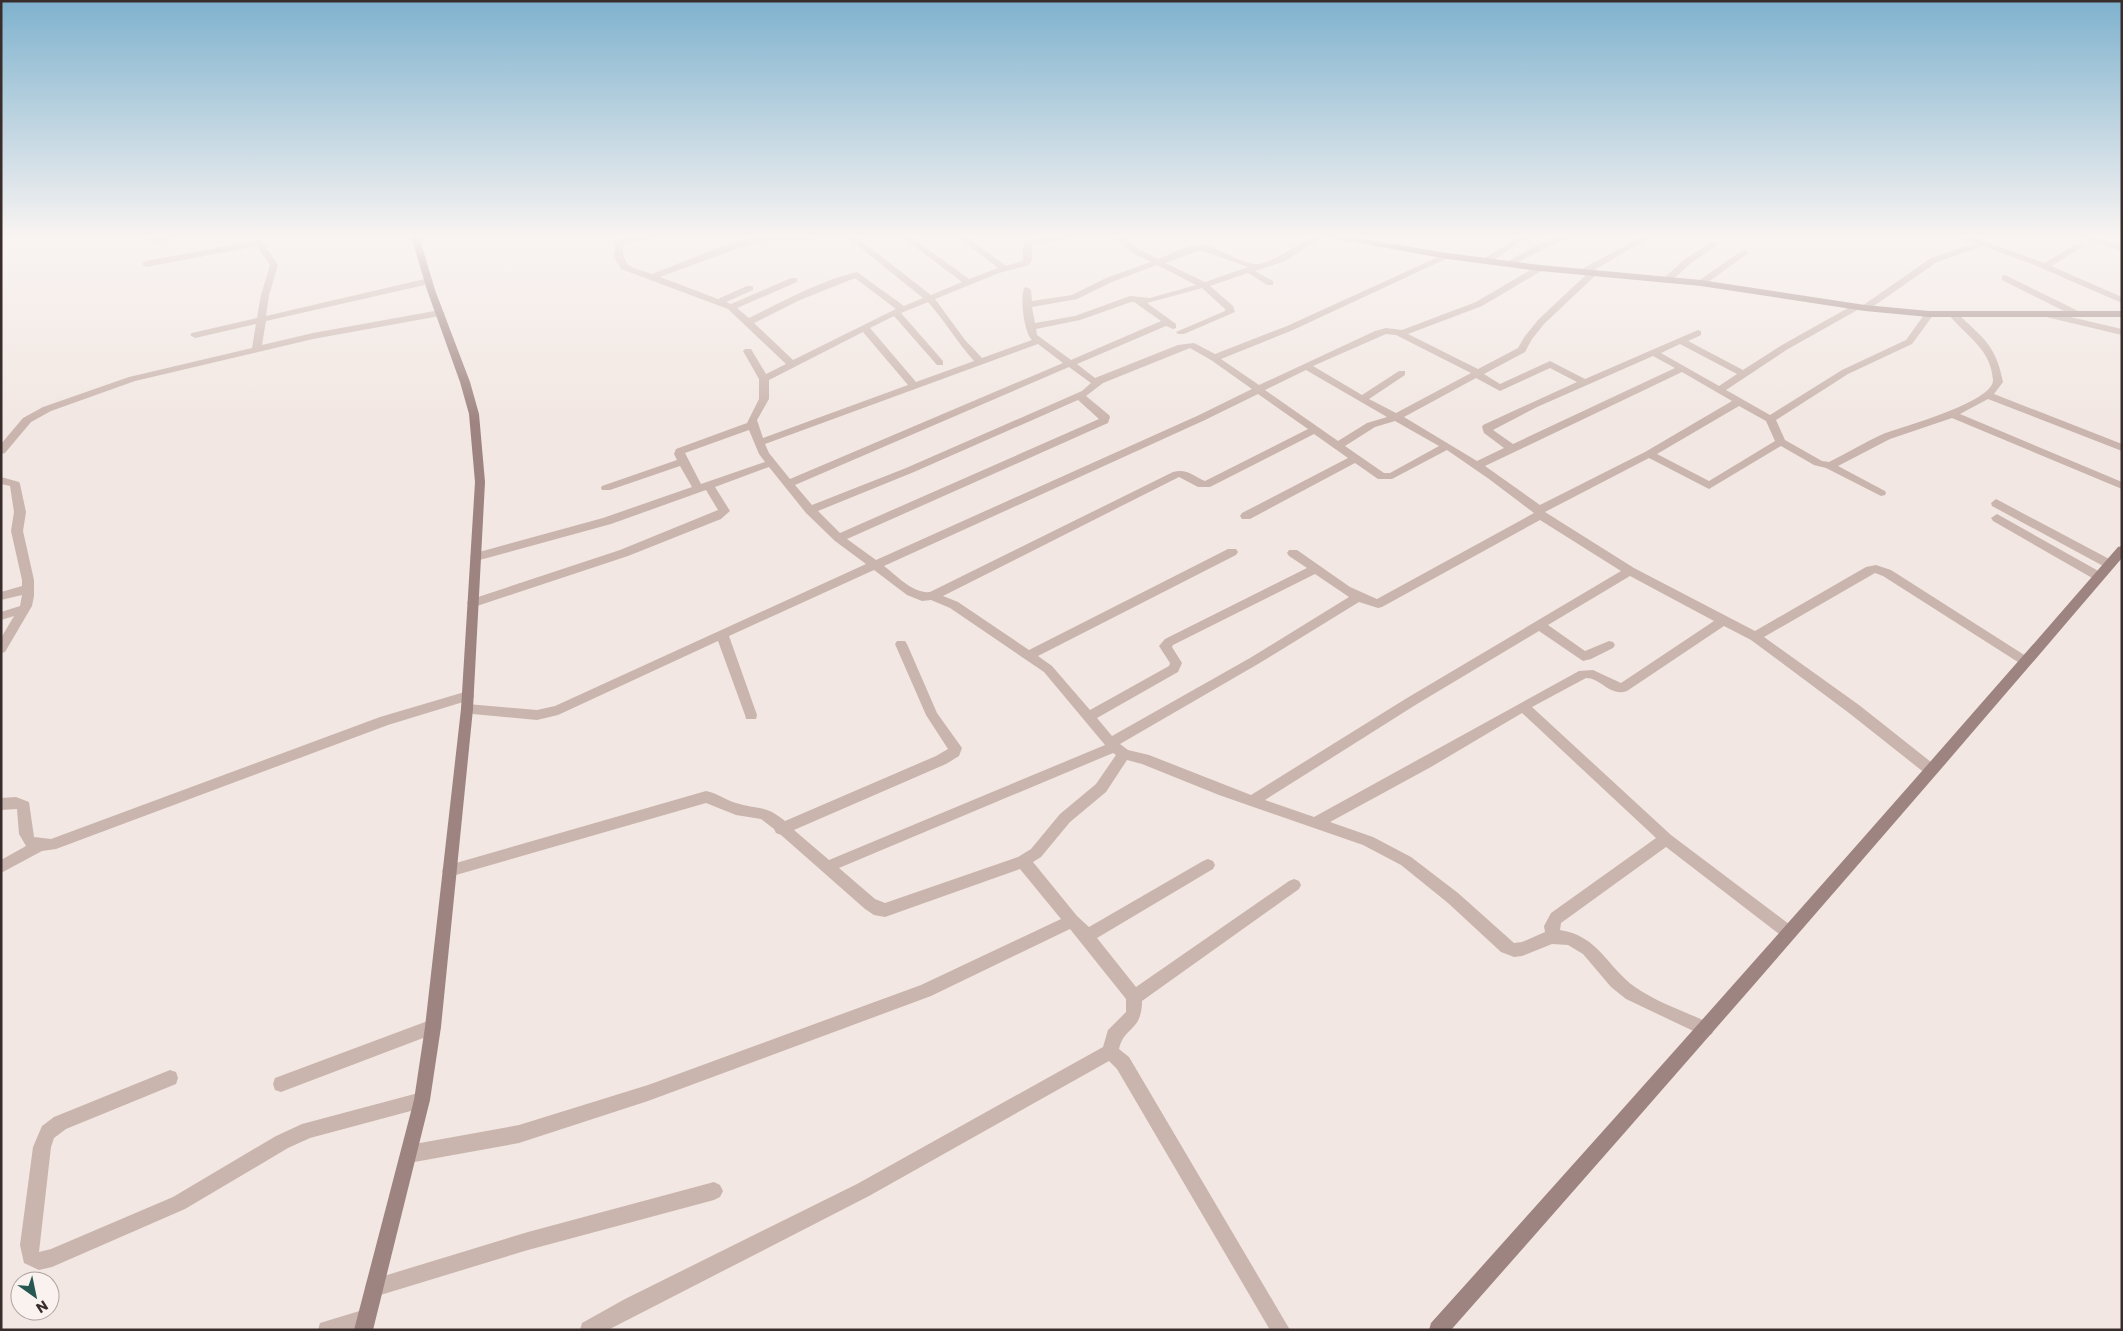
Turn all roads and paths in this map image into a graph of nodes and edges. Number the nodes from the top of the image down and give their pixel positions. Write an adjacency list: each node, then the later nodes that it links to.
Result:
1 (265, 298): 32 (street)
2 (356, 298): 32 (street)
3 (435, 298): 26 (street)
4 (709, 298): 21 (street)
5 (728, 298): 21 (street)
6 (751, 298): 23 (street)
7 (797, 298): 33 (street)
8 (884, 298): 25 (street)
9 (929, 298): 25 (street); 49 (street)
10 (1027, 298): 22 (street)
11 (1070, 298): 22 (street)
12 (1160, 298): 20 (street)
13 (1218, 298): 37 (street)
14 (1356, 298): 48 (street)
15 (1489, 298): 40 (street)
16 (1567, 298): 56 (street)
17 (1801, 298): 24 (street)
18 (1875, 298): 24 (street)
19 (2045, 298): 28 (street)
20 (1134, 299): 34 (street); 36 (street)
21 (719, 302): 23 (street)
22 (1027, 305): 36 (street)
23 (730, 307): 33 (street)
24 (1861, 307): 27 (street); 57 (street)
25 (898, 311): 35 (street); 50 (street)
26 (440, 313): 45 (street); 101 (street)
27 (1929, 314): 30 (street); 70 (street)
28 (2077, 314): 29 (street); 31 (street)
29 (2122, 314)
30 (1954, 315): 31 (street); 64 (street)
31 (2049, 315): 38 (street)
32 (262, 320): 41 (street); 45 (street)
33 (749, 322): 51 (street)
34 (1167, 322): 37 (street); 52 (street)
35 (864, 327): 51 (street); 61 (street)
36 (1030, 327): 42 (street)
37 (1181, 332): 44 (street)
38 (2122, 332)
39 (1698, 333): 43 (street)
40 (1400, 334): 53 (street); 56 (street)
41 (195, 335)
42 (1037, 341): 49 (street); 52 (street)
43 (1681, 341): 47 (street); 57 (street)
44 (1194, 346): 48 (street); 59 (street)
45 (257, 348): 79 (street)
46 (748, 352): 58 (street)
47 (1655, 353): 54 (street); 60 (street)
48 (1214, 358): 63 (street)
49 (980, 362): 61 (street)
50 (940, 363)
51 (792, 364): 58 (street)
52 (1069, 364): 59 (street); 87 (street)
53 (1306, 366): 63 (street); 66 (street)
54 (1683, 368): 62 (street); 77 (street)
55 (1402, 373): 66 (street)
56 (1477, 374): 60 (street); 69 (street)
57 (1744, 374): 62 (street)
58 (764, 379): 71 (street)
59 (1100, 381): 65 (street)
60 (1585, 383): 77 (street)
61 (914, 386): 74 (street)
62 (1720, 389): 67 (street)
63 (1259, 390): 72 (street); 103 (street)
64 (1988, 395): 68 (street); 78 (street)
65 (1080, 396): 93 (street); 97 (street)
66 (1362, 399): 69 (street)
67 (1740, 401): 70 (street); 80 (street)
68 (1952, 414): 85 (street); 88 (street)
69 (1397, 417): 75 (street); 76 (street)
70 (1770, 419): 73 (street)
71 (752, 425): 74 (street); 82 (street)
72 (1314, 430): 75 (street); 109 (street)
73 (1781, 442): 80 (street); 85 (street)
74 (758, 443): 83 (street)
75 (1337, 446): 81 (street)
76 (1447, 446): 81 (street); 84 (street)
77 (1510, 448): 84 (street)
78 (2122, 448)
79 (1, 451)
80 (1649, 454): 94 (street)
81 (1355, 459): 95 (street)
82 (683, 462): 89 (street); 90 (street)
83 (770, 463): 87 (street); 89 (street)
84 (1477, 465): 94 (street)
85 (1830, 466): 91 (street)
86 (1, 480): 107 (street)
87 (788, 484): 93 (street)
88 (2122, 486)
89 (703, 487): 101 (street); 111 (street)
90 (606, 488)
91 (1881, 493)
92 (1996, 503): 102 (street)
93 (810, 510): 97 (street)
94 (1539, 512): 105 (street); 110 (street)
95 (1246, 516)
96 (1997, 518): 106 (street)
97 (839, 538): 103 (street)
98 (2122, 550): 102 (street)
99 (1232, 552): 121 (street)
100 (1293, 553): 104 (street)
101 (476, 556): 111 (street)
102 (2109, 564): 106 (street)
103 (874, 566): 109 (street); 116 (street)
104 (1315, 569): 110 (street); 126 (street)
105 (1630, 571): 114 (street); 115 (street)
106 (2098, 576): 122 (street)
107 (28, 589): 108 (street); 112 (street)
108 (1, 596)
109 (932, 596): 121 (street)
110 (1359, 596): 127 (street)
111 (473, 603): 123 (street)
112 (24, 609): 113 (street); 120 (street)
113 (1, 616)
114 (1724, 620): 117 (street); 124 (street)
115 (1540, 625): 119 (street); 129 (street)
116 (722, 634): 123 (street); 125 (street)
117 (1755, 637): 122 (street); 128 (street)
118 (901, 644): 132 (street)
119 (1609, 645)
120 (1, 649)
121 (1030, 655): 126 (street)
122 (2025, 661): 128 (street)
123 (467, 703): 134 (street); 139 (street)
124 (1523, 706): 131 (street); 133 (street)
125 (751, 714)
126 (1088, 716): 127 (street)
127 (1116, 748): 129 (street); 135 (street); 137 (street)
128 (1931, 770): 142 (street)
129 (1253, 800): 131 (street)
130 (1, 804): 134 (street)
131 (1315, 823): 144 (street)
132 (781, 829): 137 (street); 139 (street)
133 (1666, 839): 142 (street); 144 (street)
134 (40, 845): 138 (street)
135 (1023, 861): 137 (street); 141 (street)
136 (1208, 864): 143 (street)
137 (827, 867)
138 (1, 868)
139 (449, 871): 146 (street)
140 (1294, 885): 145 (street)
141 (1072, 921): 143 (street); 152 (street)
142 (1788, 932): 147 (street)
143 (1087, 936): 145 (street)
144 (1553, 936): 147 (street)
145 (1134, 998): 148 (street)
146 (433, 1028): 150 (street); 151 (street)
147 (1706, 1029): 159 (street)
148 (1110, 1052): 157 (street); 158 (street)
149 (170, 1078): 151 (street)
150 (281, 1084)
151 (422, 1100): 152 (street)
152 (410, 1154): 154 (street)
153 (714, 1191): 154 (street)
154 (374, 1288): 155 (street)
155 (364, 1324): 156 (street)
156 (327, 1330)
157 (589, 1330)
158 (1281, 1330)
159 (1438, 1330)

